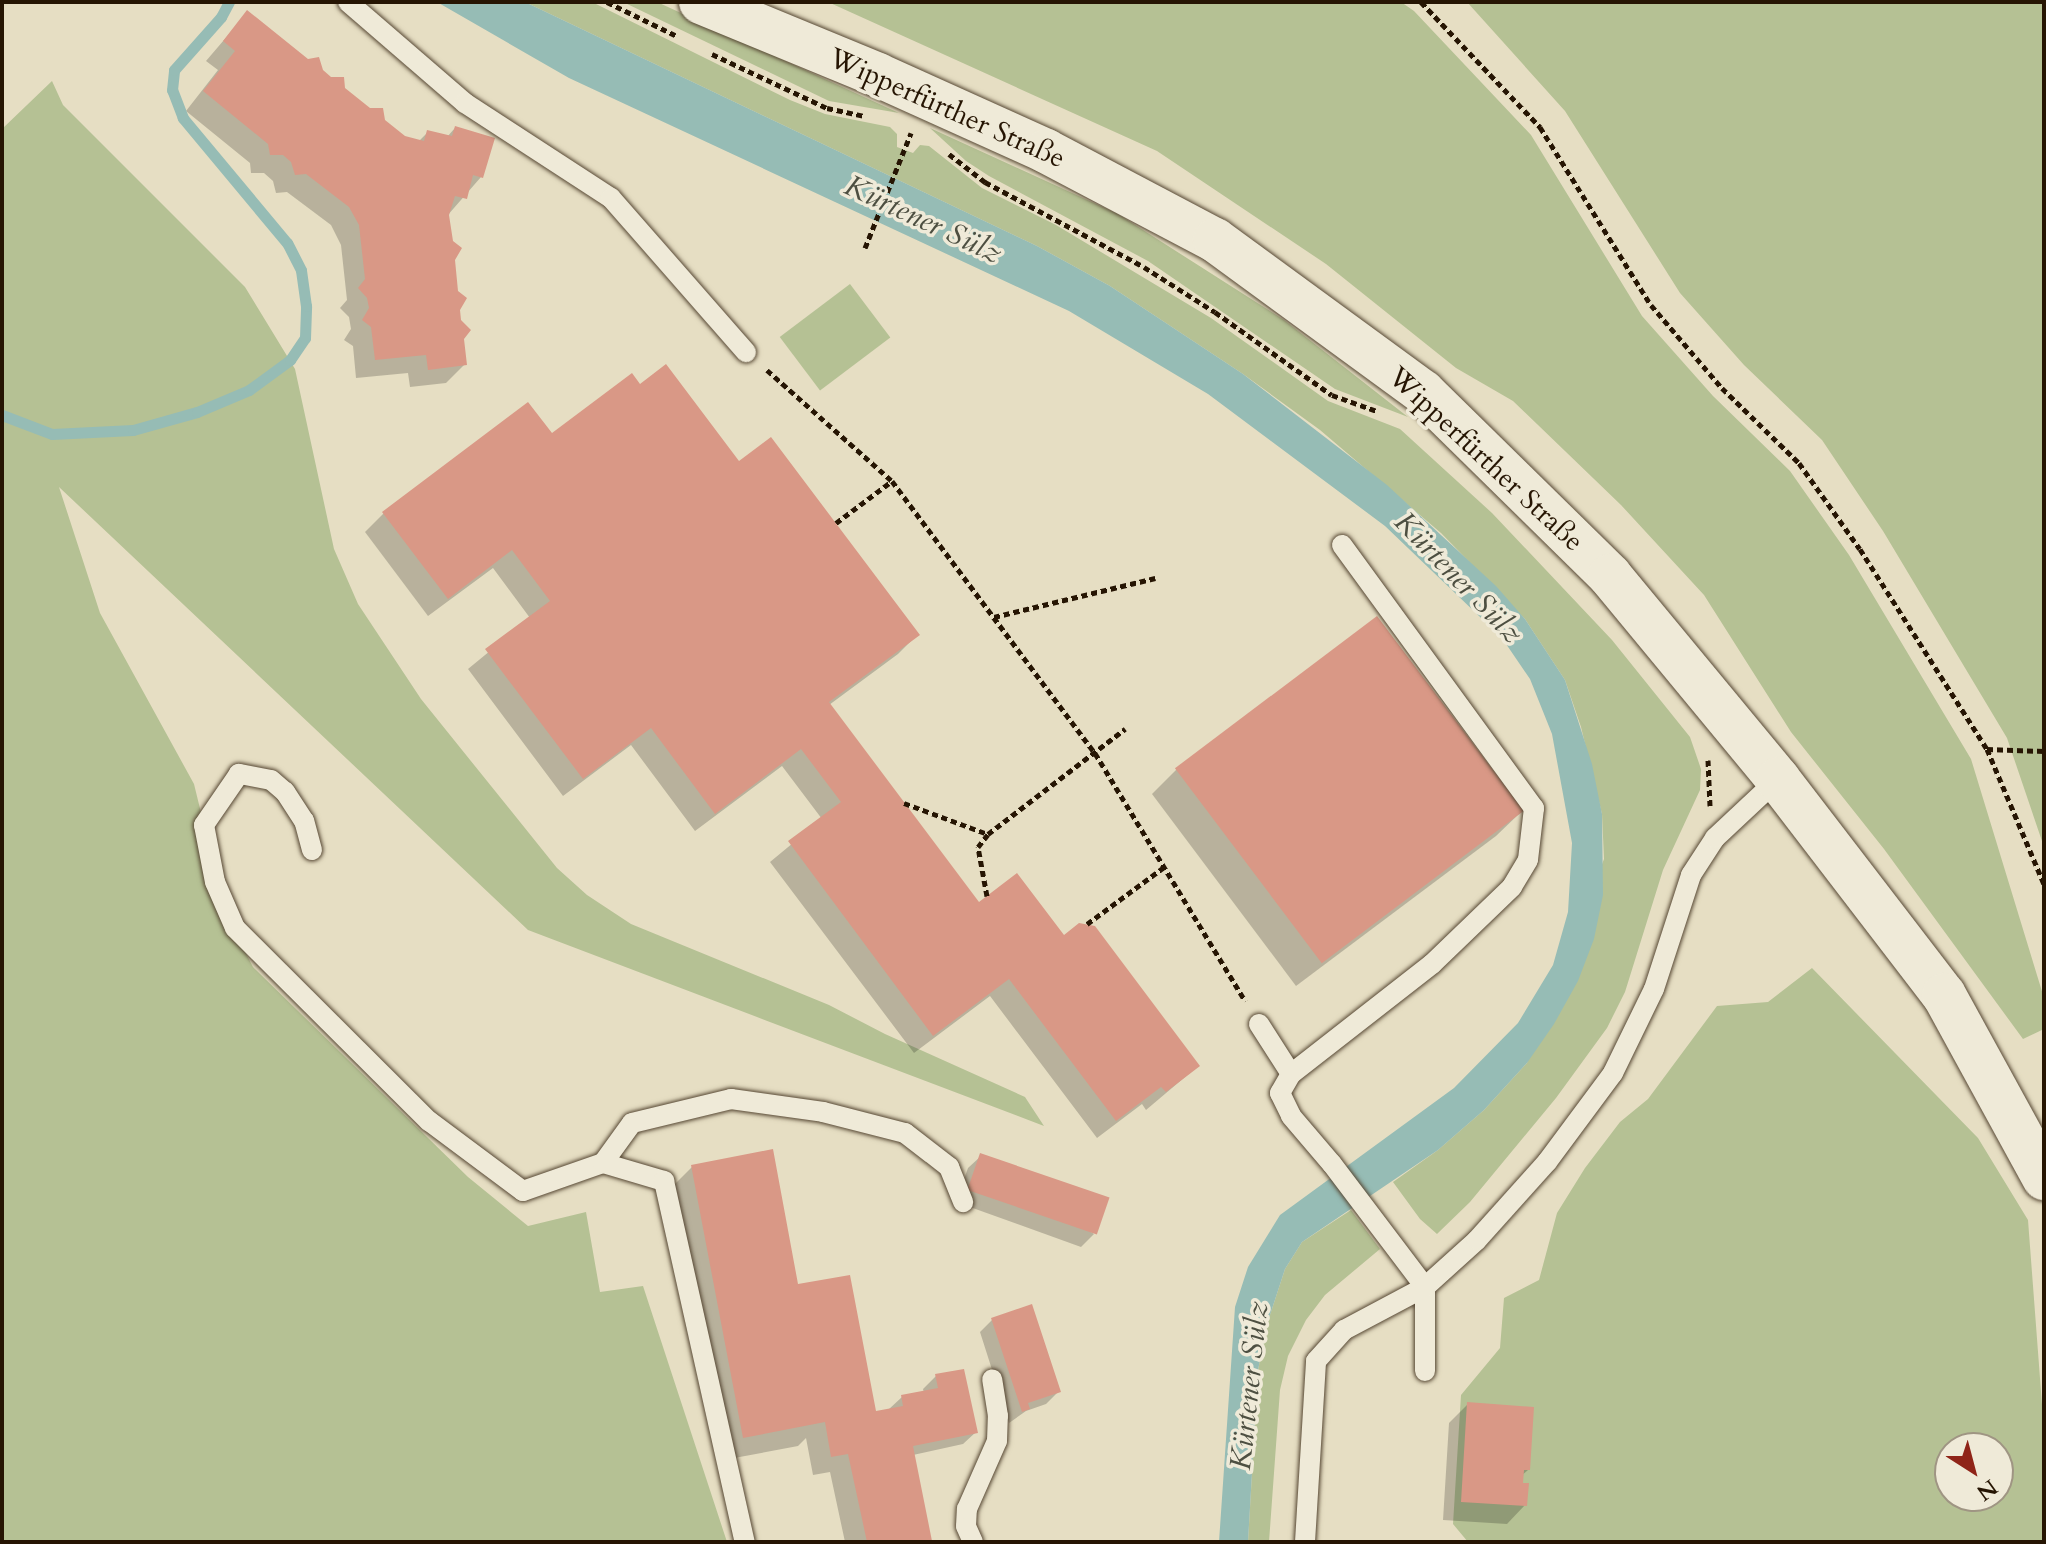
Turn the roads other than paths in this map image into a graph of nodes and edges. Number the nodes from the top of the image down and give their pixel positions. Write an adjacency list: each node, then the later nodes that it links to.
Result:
1 (348, 2): 3 (lane)
2 (690, 20): 5 (main road, Wipperfürther Straße)
3 (746, 352)
4 (1342, 545): 8 (lane)
5 (1778, 779): 10 (main road, Wipperfürther Straße); 12 (lane)
6 (312, 850): 9 (lane)
7 (1259, 1024): 8 (lane)
8 (1291, 1074): 12 (lane)
9 (603, 1163): 11 (lane); 15 (lane)
10 (2044, 1178)
11 (963, 1202)
12 (1425, 1287): 13 (lane); 17 (lane)
13 (1425, 1371)
14 (992, 1379): 16 (lane)
15 (745, 1542)
16 (973, 1542)
17 (1305, 1542)

